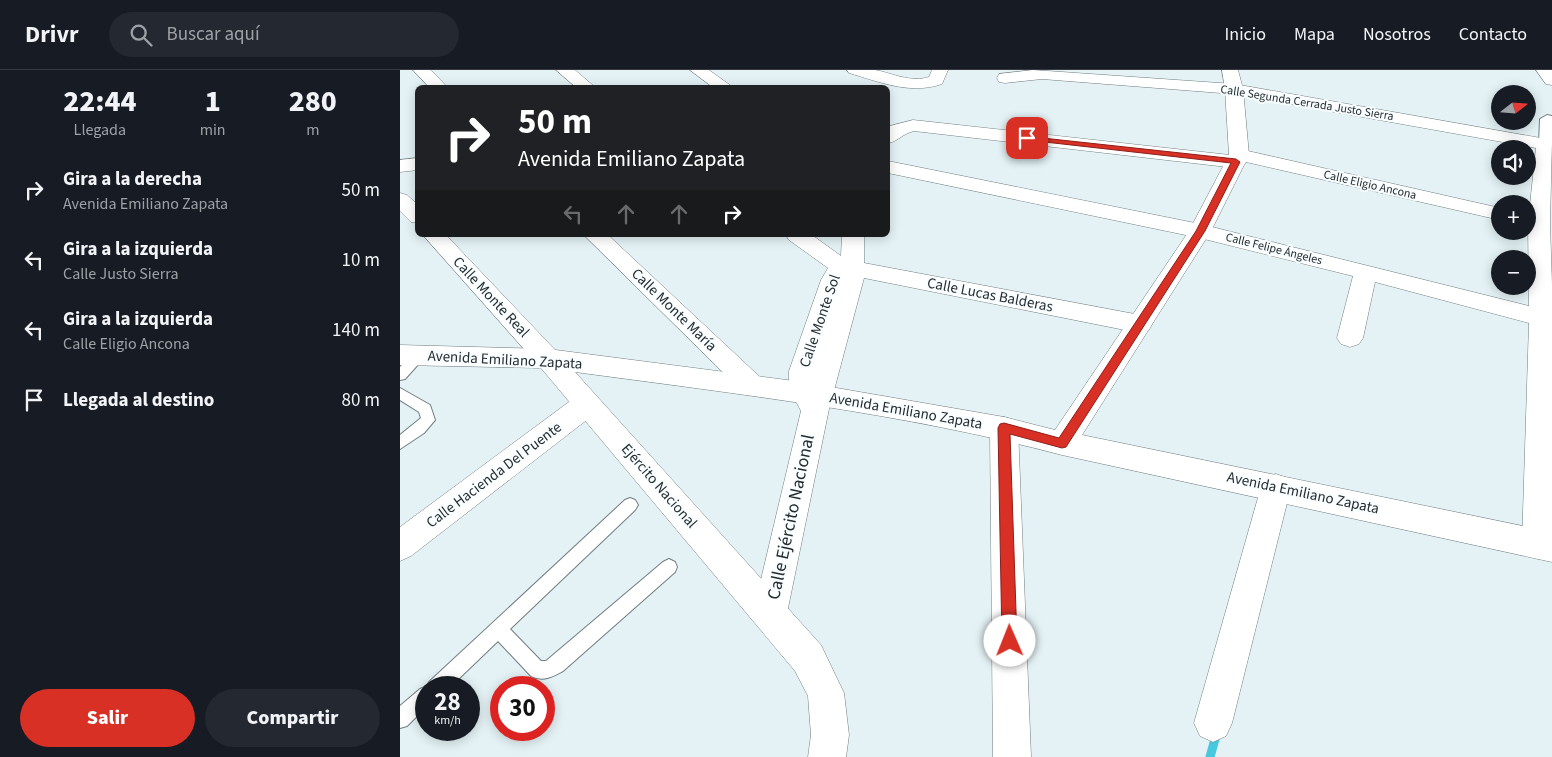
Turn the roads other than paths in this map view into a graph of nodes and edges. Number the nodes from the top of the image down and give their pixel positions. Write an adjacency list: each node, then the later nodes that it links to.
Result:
1 (421, 70): 10 (street)
2 (564, 70): 11 (street)
3 (698, 70): 12 (street)
4 (855, 70): 13 (street)
5 (940, 70): 13 (street)
6 (1544, 70): 9 (street)
7 (1005, 78): 8 (street, Calle Segunda Cerrada Justo Sierra)
8 (1232, 79): 17 (street, Calle Segunda Cerrada Justo Sierra); 18 (street)
9 (1552, 80)
10 (437, 85)
11 (584, 85)
12 (721, 85)
13 (924, 91): 14 (street)
14 (898, 98)
15 (1547, 119): 17 (street)
16 (890, 136): 18 (street, Calle Eligio Ancona)
17 (1546, 144): 23 (street)
18 (1238, 158): 24 (street, Calle Eligio Ancona); 26 (street)
19 (415, 164): 20 (street)
20 (400, 166)
21 (890, 167): 26 (street, Calle Felipe Ángeles)
22 (400, 199): 25 (street)
23 (1536, 204)
24 (1491, 212)
25 (415, 215)
26 (1200, 231): 32 (street, Calle Felipe Ángeles); 34 (street)
27 (436, 237): 37 (street, Calle Monte Real)
28 (597, 237): 39 (street, Calle Monte María)
29 (801, 237): 31 (street)
30 (1534, 240): 33 (street)
31 (849, 256): 34 (street, Calle Lucas Balderas); 41 (street, Calle Monte Sol)
32 (1366, 272): 33 (street, Calle Felipe Ángeles); 35 (street)
33 (1541, 318): 48 (street)
34 (1140, 324): 45 (street)
35 (1350, 338)
36 (409, 356): 37 (street, Avenida Emiliano Zapata); 38 (lane)
37 (548, 359): 39 (street, Avenida Emiliano Zapata); 42 (street, Ejército Nacional)
38 (400, 375)
39 (752, 385): 41 (street, Avenida Emiliano Zapata)
40 (400, 393): 44 (lane)
41 (812, 399): 43 (street, Avenida Emiliano Zapata); 51 (street, Calle Ejército Nacional)
42 (587, 404): 49 (street, Calle Hacienda Del Puente); 51 (street, Ejército Nacional)
43 (1004, 428): 45 (street, Avenida Emiliano Zapata); 58 (street)
44 (400, 442)
45 (1062, 443): 46 (street, Avenida Emiliano Zapata)
46 (1276, 487): 48 (street, Avenida Emiliano Zapata); 56 (street)
47 (630, 505): 52 (lane)
48 (1545, 545)
49 (400, 546)
50 (669, 567): 52 (lane)
51 (770, 613): 57 (street, Calle Ejército Nacional)
52 (499, 629): 53 (lane)
53 (448, 676)
54 (415, 705): 55 (lane)
55 (400, 719)
56 (1213, 723)
57 (827, 757)
58 (1012, 757)

